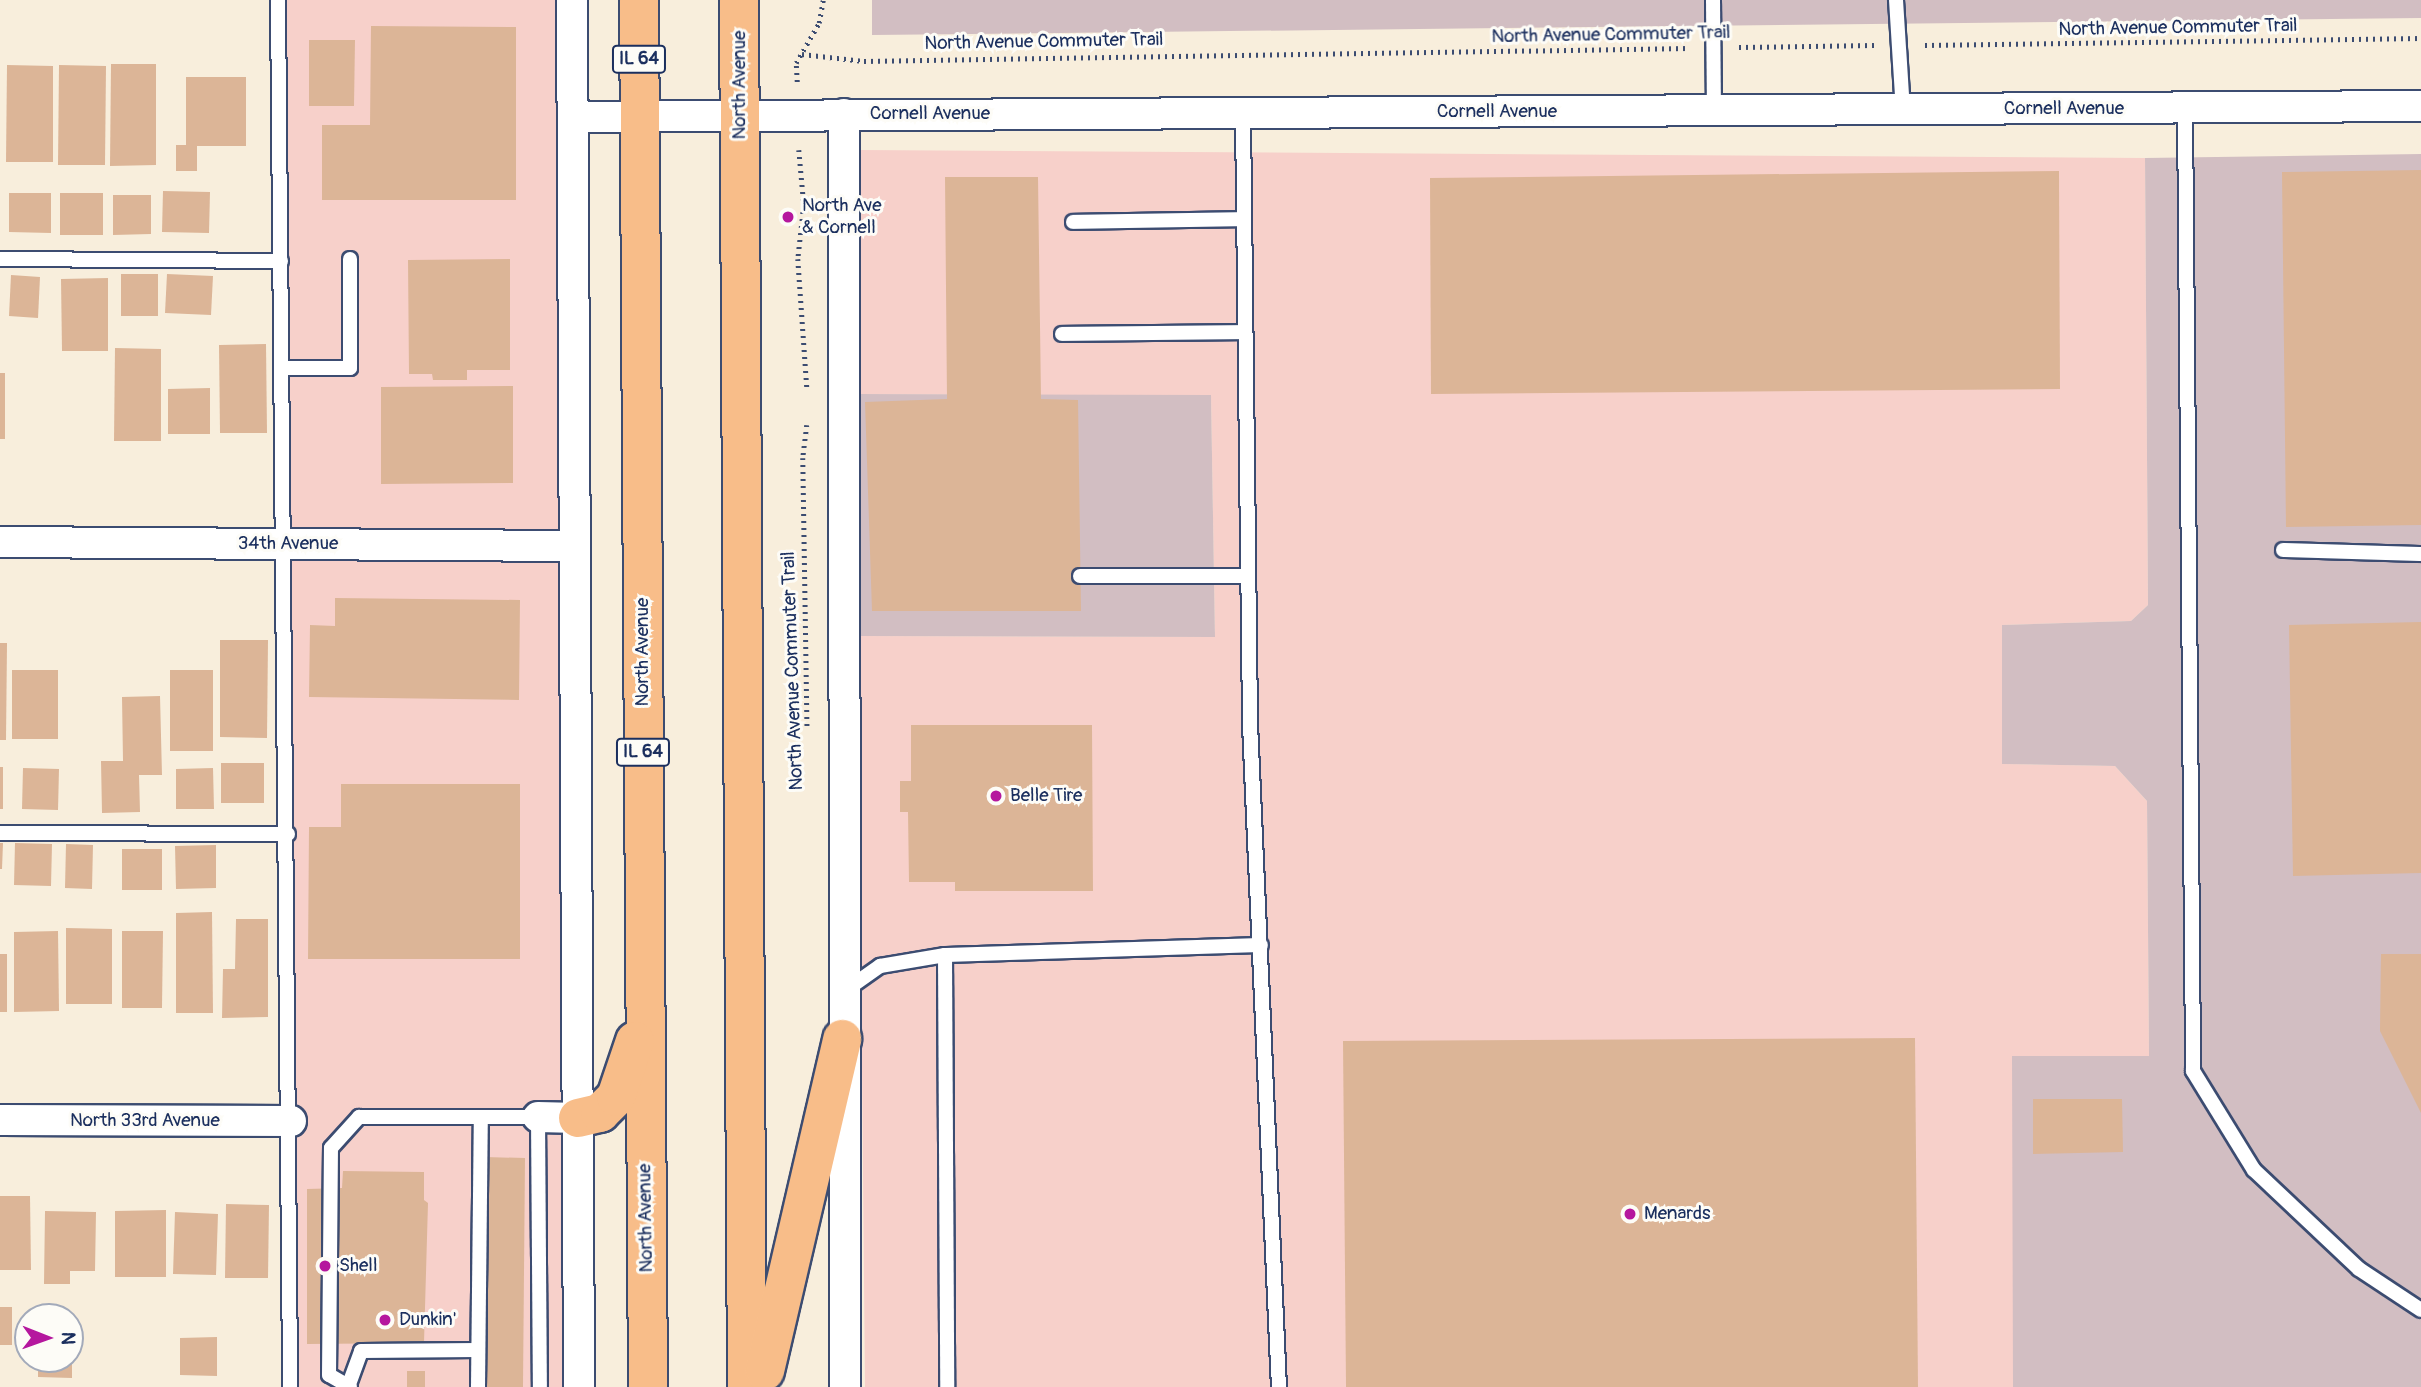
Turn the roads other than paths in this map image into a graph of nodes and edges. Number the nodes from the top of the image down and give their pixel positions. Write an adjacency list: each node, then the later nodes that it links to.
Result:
1 (278, 0): 20 (lane)
2 (572, 0): 13 (street)
3 (639, 0): 14 (main road, North Avenue / IL 64)
4 (739, 0): 15 (main road, North Avenue)
5 (1713, 0): 10 (lane)
6 (1896, 0): 9 (lane)
7 (2421, 107): 8 (street, Cornell Avenue)
8 (2185, 108): 9 (street, Cornell Avenue); 43 (lane)
9 (1903, 110): 10 (street, Cornell Avenue)
10 (1714, 111): 12 (street, Cornell Avenue)
11 (844, 114): 12 (street, Cornell Avenue); 15 (street, Cornell Avenue); 35 (street)
12 (1243, 114): 16 (lane)
13 (573, 117): 14 (street, Cornell Avenue); 26 (street)
14 (640, 117): 15 (street, Cornell Avenue); 36 (main road, North Avenue / IL 64)
15 (740, 117): 51 (main road, North Avenue)
16 (1244, 219): 17 (lane); 21 (lane)
17 (1073, 222)
18 (0, 259): 20 (lane)
19 (350, 260): 23 (lane)
20 (281, 261): 23 (lane)
21 (1245, 332): 22 (lane); 30 (lane)
22 (1062, 334)
23 (283, 368): 25 (lane)
24 (0, 542): 25 (street, 34th Avenue)
25 (285, 544): 26 (street, 34th Avenue); 32 (lane)
26 (575, 546): 40 (street)
27 (2283, 550): 28 (lane)
28 (2421, 554)
29 (1080, 576): 30 (lane)
30 (1248, 576): 33 (lane)
31 (0, 833): 32 (lane)
32 (288, 834): 42 (lane)
33 (1261, 945): 34 (lane); 55 (lane)
34 (945, 954): 35 (lane); 54 (lane)
35 (842, 992): 37 (street)
36 (644, 1016): 40 (main road); 50 (main road, North Avenue / IL 64)
37 (842, 1039): 52 (main road); 53 (street)
38 (481, 1116): 39 (lane); 44 (lane); 46 (lane)
39 (538, 1117): 40 (street); 48 (lane)
40 (578, 1118): 49 (street)
41 (0, 1120): 42 (street, North 33rd Avenue)
42 (291, 1121): 45 (lane)
43 (2421, 1310)
44 (478, 1350): 46 (lane); 47 (lane)
45 (290, 1387)
46 (349, 1387)
47 (478, 1387)
48 (540, 1387)
49 (579, 1387)
50 (648, 1387)
51 (747, 1387)
52 (763, 1387)
53 (845, 1387)
54 (947, 1387)
55 (1279, 1387)

